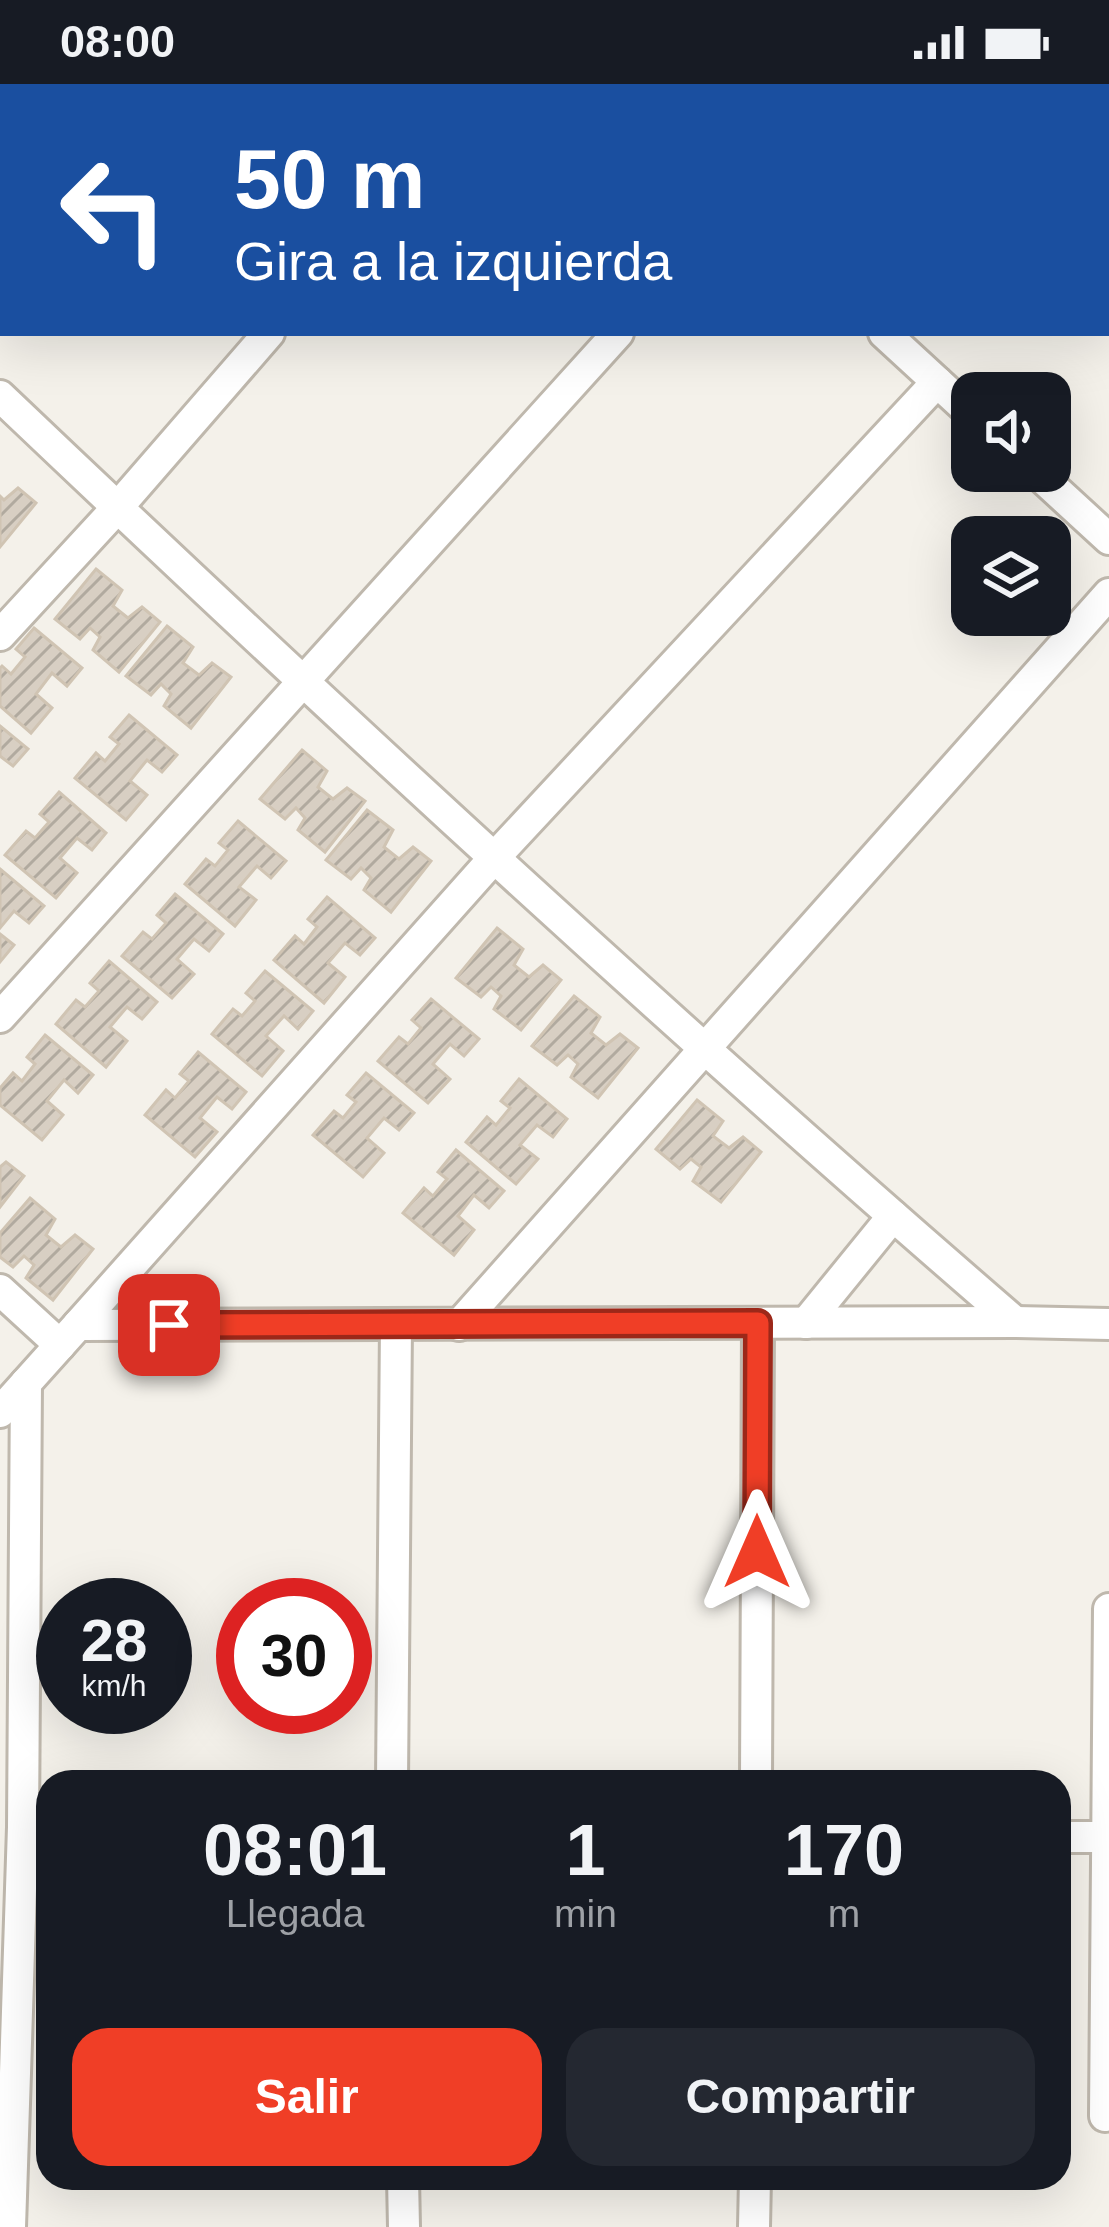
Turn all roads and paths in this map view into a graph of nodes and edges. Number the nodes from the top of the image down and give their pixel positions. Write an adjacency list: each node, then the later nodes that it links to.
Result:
1 (266, 336): 8 (street)
2 (615, 336): 12 (street)
3 (887, 336): 4 (street)
4 (937, 382): 5 (street); 13 (street)
5 (951, 395)
6 (0, 396): 8 (street)
7 (1058, 492): 9 (street)
8 (117, 508): 11 (street); 12 (street)
9 (1109, 538)
10 (1109, 594): 15 (street)
11 (0, 635)
12 (301, 681): 13 (street); 14 (street)
13 (494, 858): 15 (street); 24 (street)
14 (0, 1017)
15 (705, 1047): 16 (street); 23 (street)
16 (893, 1216): 18 (street); 20 (street)
17 (0, 1290): 24 (street)
18 (1016, 1322): 20 (street); 21 (street)
19 (758, 1323): 20 (street); 23 (street); 29 (street)
20 (806, 1323)
21 (1109, 1324)
22 (396, 1325): 23 (street); 24 (street); 28 (street)
23 (459, 1325)
24 (69, 1335): 25 (street)
25 (26, 1382): 26 (street); 30 (street)
26 (0, 1412)
27 (1109, 1609): 32 (street)
28 (392, 1770)
29 (756, 1770)
30 (35, 1827): 36 (street)
31 (1071, 1837): 32 (street)
32 (1107, 1837): 33 (street)
33 (1105, 2116)
34 (403, 2190): 38 (street)
35 (754, 2190): 39 (street)
36 (3, 2193): 37 (street)
37 (10, 2227)
38 (404, 2227)
39 (754, 2227)

